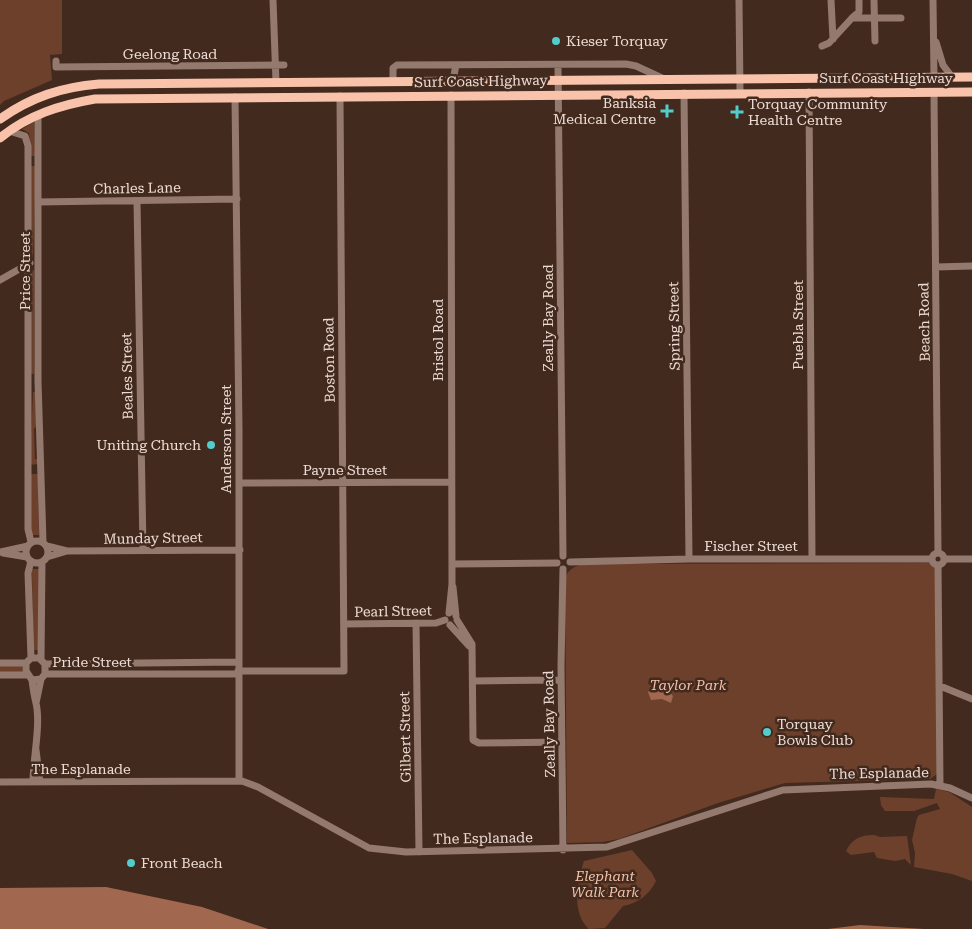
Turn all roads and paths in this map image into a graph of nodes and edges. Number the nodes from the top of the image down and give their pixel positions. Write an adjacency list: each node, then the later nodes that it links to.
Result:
1 (273, 0): 14 (street)
2 (739, 0): 23 (street)
3 (831, 0): 11 (street)
4 (859, 0): 7 (street)
5 (874, 0): 8 (street)
6 (933, 0): 10 (street)
7 (852, 18): 8 (street); 11 (street)
8 (875, 18): 9 (street); 12 (street)
9 (901, 18)
10 (933, 25): 19 (street); 20 (street)
11 (833, 39): 13 (street)
12 (875, 41)
13 (822, 46)
14 (275, 65): 15 (street, Geelong Road); 18 (street, Geelong Road); 28 (street)
15 (284, 65)
16 (456, 65): 17 (street); 24 (street); 25 (street)
17 (558, 65): 22 (street); 26 (street)
18 (56, 67)
19 (934, 77): 20 (main road, Surf Coast Highway); 23 (main road, Surf Coast Highway); 31 (main road)
20 (952, 77): 21 (main road, Surf Coast Highway)
21 (972, 77)
22 (668, 79): 23 (main road, Surf Coast Highway); 26 (main road, Surf Coast Highway)
23 (740, 79): 29 (street)
24 (393, 80): 25 (main road, Surf Coast Highway); 28 (main road, Surf Coast Highway)
25 (453, 80): 26 (main road, Surf Coast Highway); 35 (main road)
26 (558, 80): 34 (street, Zeally Bay Road)
27 (234, 82): 28 (main road, Surf Coast Highway); 37 (main road); 40 (main road, Surf Coast Highway)
28 (276, 82): 38 (main road)
29 (740, 92): 30 (main road, Surf Coast Highway); 33 (main road, Surf Coast Highway)
30 (809, 92): 31 (main road, Surf Coast Highway); 71 (street, Puebla Street)
31 (934, 92): 32 (main road, Surf Coast Highway); 51 (street, Beach Road)
32 (972, 92)
33 (684, 93): 34 (main road, Surf Coast Highway); 70 (street, Spring Street)
34 (558, 94): 35 (main road, Surf Coast Highway); 67 (street, Zeally Bay Road)
35 (451, 95): 36 (main road, Surf Coast Highway); 57 (street, Bristol Road)
36 (340, 96): 38 (main road, Surf Coast Highway); 59 (street, Boston Road)
37 (235, 97): 38 (main road, Surf Coast Highway); 39 (main road, Surf Coast Highway); 45 (street, Anderson Street)
38 (278, 97)
39 (38, 114): 41 (main road, Surf Coast Highway); 43 (street, Price Street)
40 (0, 119)
41 (9, 131): 42 (main road, Surf Coast Highway); 44 (street, Price Street)
42 (0, 138)
43 (38, 161): 44 (street); 47 (street, Price Street)
44 (28, 162): 49 (street, Price Street)
45 (237, 199): 46 (street, Charles Lane); 58 (street, Anderson Street)
46 (138, 201): 47 (street, Charles Lane); 62 (street, Beales Street)
47 (38, 202): 48 (street, Price Street)
48 (38, 262): 49 (street); 54 (street, Price Street)
49 (28, 263): 52 (street); 53 (street, Price Street)
50 (972, 266): 51 (street)
51 (936, 267): 66 (street, Beach Road)
52 (0, 280)
53 (27, 381): 54 (street); 55 (street, Price Street)
54 (38, 381): 56 (street, Price Street)
55 (28, 470): 56 (street); 60 (street, Price Street)
56 (41, 470): 61 (street, Price Street)
57 (452, 482): 59 (street, Payne Street); 77 (street, Bristol Road)
58 (239, 483): 59 (street, Payne Street); 63 (street, Anderson Street)
59 (343, 483): 82 (street, Boston Road)
60 (29, 544): 61 (street); 65 (street); 68 (street, Price Street)
61 (45, 544): 64 (street, Munday Street); 69 (street, Price Street)
62 (142, 550): 63 (street, Munday Street); 64 (street, Munday Street)
63 (240, 550): 87 (street, Anderson Street)
64 (67, 551): 69 (street, Munday Street)
65 (0, 552): 68 (street)
66 (938, 553): 72 (street); 73 (street)
67 (563, 556): 75 (street); 76 (street)
68 (29, 559): 69 (street); 83 (street, Price Street)
69 (45, 559): 84 (street, Price Street)
70 (689, 559): 71 (street, Fischer Street); 75 (street, Fischer Street)
71 (812, 559): 72 (street, Fischer Street)
72 (932, 559): 78 (street)
73 (945, 559): 74 (street); 78 (street)
74 (972, 559)
75 (570, 562): 79 (street)
76 (557, 563): 77 (street); 79 (street)
77 (452, 564): 80 (street, Bristol Road)
78 (938, 565): 97 (street)
79 (563, 569): 95 (street, Zeally Bay Road)
80 (452, 619): 81 (street, Pearl Street); 96 (street)
81 (416, 623): 82 (street, Pearl Street); 107 (street, Gilbert Street)
82 (344, 624): 89 (street, Pearl Street)
83 (29, 661): 84 (street); 88 (street); 93 (street, Price Street)
84 (43, 662): 85 (street, Pride Street); 94 (street, Price Street)
85 (140, 662): 86 (street, Pride Street); 92 (street, Pride Street)
86 (200, 662): 87 (street, Pride Street); 90 (street)
87 (238, 662): 89 (street, Anderson Street)
88 (0, 663)
89 (238, 673): 90 (street, Pride Street); 101 (street, Anderson Street)
90 (200, 674): 92 (street, Pride Street)
91 (0, 675): 93 (street)
92 (140, 675): 94 (street, Pride Street)
93 (29, 677): 94 (street); 99 (street, Price Street)
94 (43, 677): 99 (street, Price Street)
95 (561, 680): 96 (street); 100 (street, Zeally Bay Road)
96 (473, 681): 100 (street)
97 (940, 686): 98 (street); 104 (street)
98 (972, 699)
99 (36, 703): 103 (street, Price Street)
100 (562, 742): 106 (street, Zeally Bay Road)
101 (239, 780): 103 (street, The Esplanade); 107 (street, The Esplanade)
102 (0, 782): 103 (street, The Esplanade)
103 (37, 782)
104 (940, 785): 105 (street, The Esplanade); 106 (street, The Esplanade)
105 (972, 798)
106 (563, 850): 107 (street, The Esplanade)
107 (419, 852)

